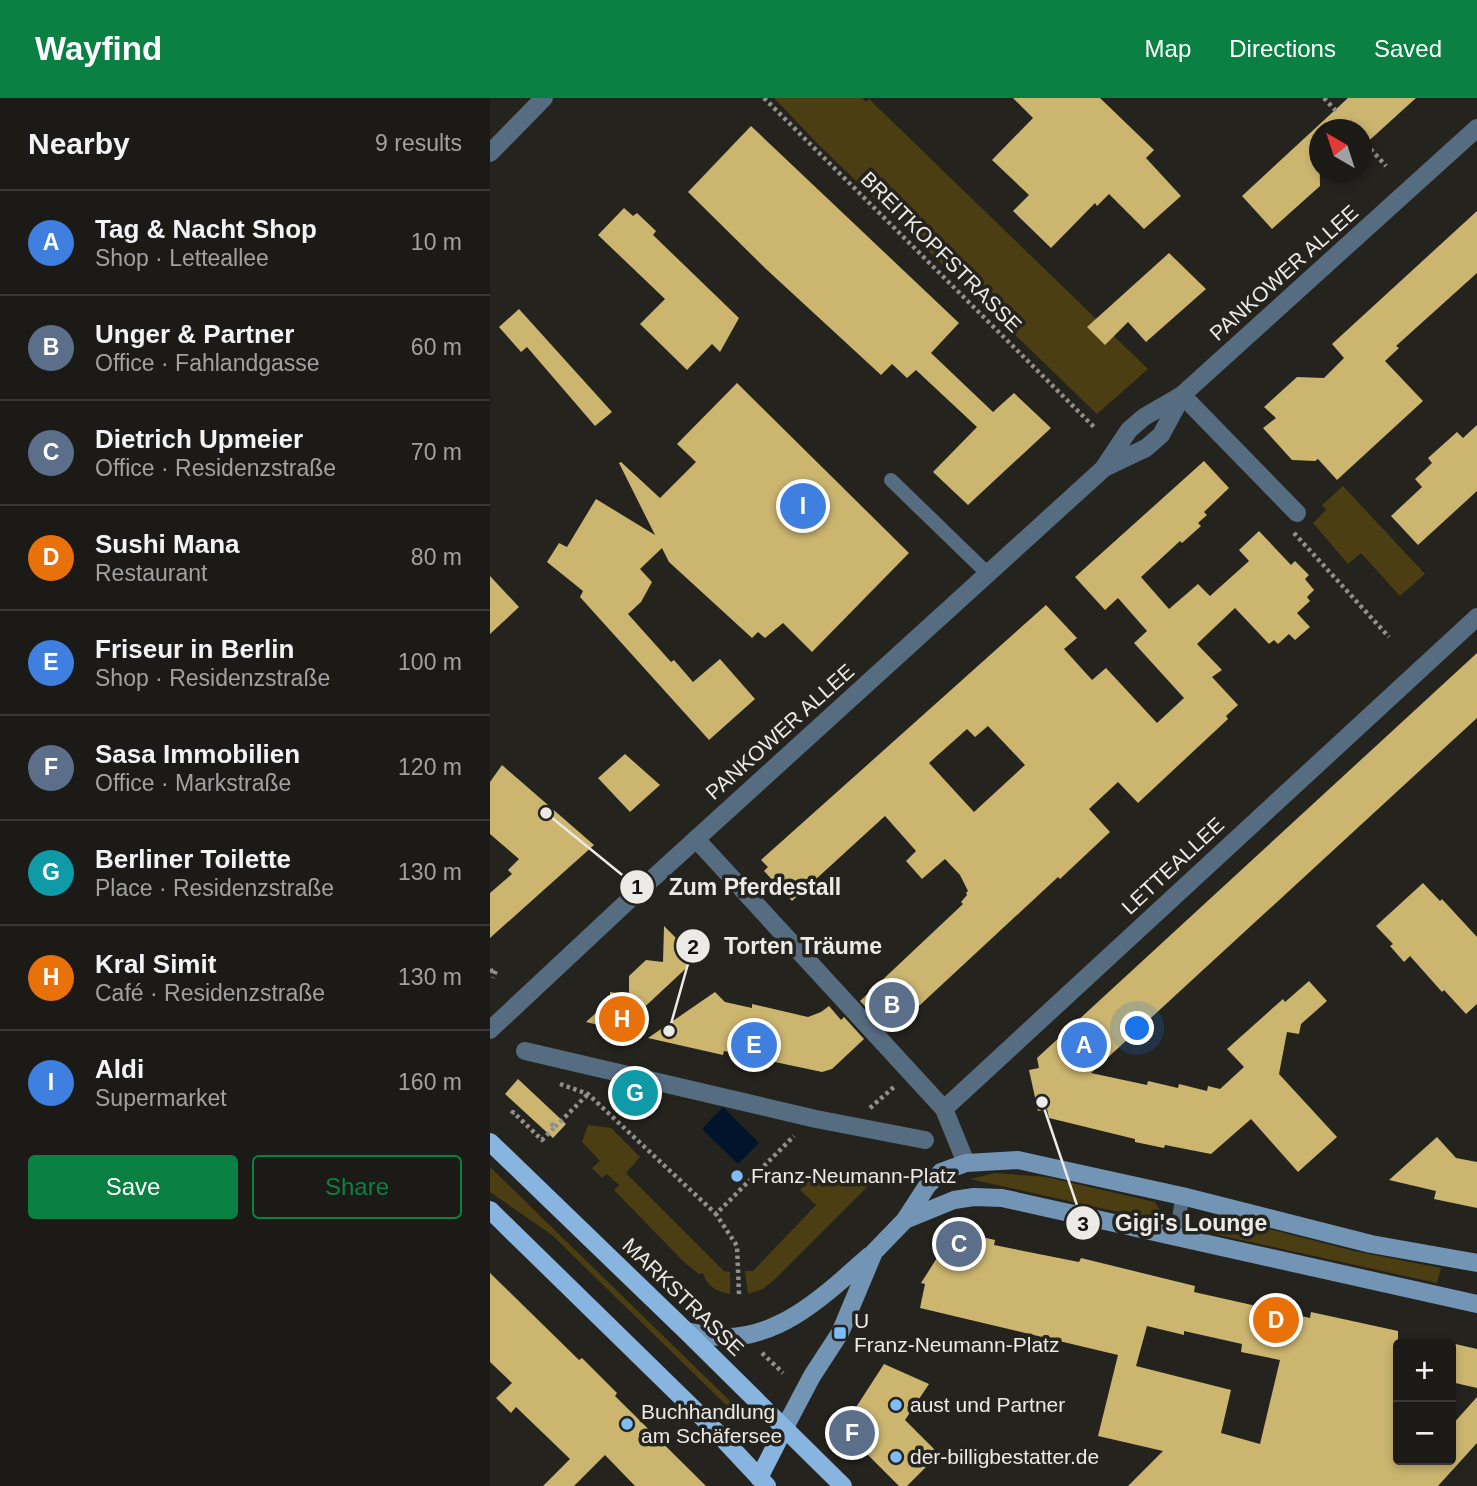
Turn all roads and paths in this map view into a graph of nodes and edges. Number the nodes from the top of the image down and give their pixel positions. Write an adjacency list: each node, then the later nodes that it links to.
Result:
1 (544, 98): 7 (street)
2 (764, 98): 10 (path, BREITKOPFSTRASSE)
3 (1324, 98): 4 (path)
4 (1336, 111)
5 (1477, 128): 9 (street, PANKOWER ALLEE)
6 (1372, 151): 8 (path)
7 (490, 153)
8 (1386, 166)
9 (1182, 395): 12 (street); 13 (street, PANKOWER ALLEE)
10 (1097, 429)
11 (891, 480): 13 (lane)
12 (1297, 513): 15 (path)
13 (988, 574): 16 (street, PANKOWER ALLEE)
14 (1477, 617): 21 (street, LETTEALLEE)
15 (1389, 636)
16 (696, 839): 19 (street, PANKOWER ALLEE); 21 (street)
17 (490, 971): 18 (path)
18 (493, 978)
19 (490, 1030)
20 (525, 1051): 23 (street)
21 (944, 1109): 30 (street)
22 (512, 1114): 26 (path)
23 (812, 1118): 27 (street); 33 (path)
24 (547, 1120): 25 (path)
25 (555, 1127): 26 (path); 33 (path)
26 (541, 1140): 29 (path)
27 (925, 1140)
28 (490, 1142): 40 (main road, MARKSTRASSE)
29 (546, 1145)
30 (966, 1163): 31 (main road); 34 (main road)
31 (1182, 1196): 35 (lane); 37 (main road)
32 (490, 1210): 44 (main road)
33 (716, 1214): 38 (path)
34 (905, 1220): 35 (main road); 36 (main road)
35 (1177, 1237): 39 (main road)
36 (874, 1252): 40 (main road); 43 (main road)
37 (1477, 1263)
38 (739, 1294)
39 (1477, 1304)
40 (686, 1331): 43 (main road, MARKSTRASSE)
41 (756, 1347): 42 (path)
42 (783, 1373)
43 (784, 1429): 44 (main road); 45 (main road, MARKSTRASSE)
44 (761, 1483)
45 (843, 1486)

